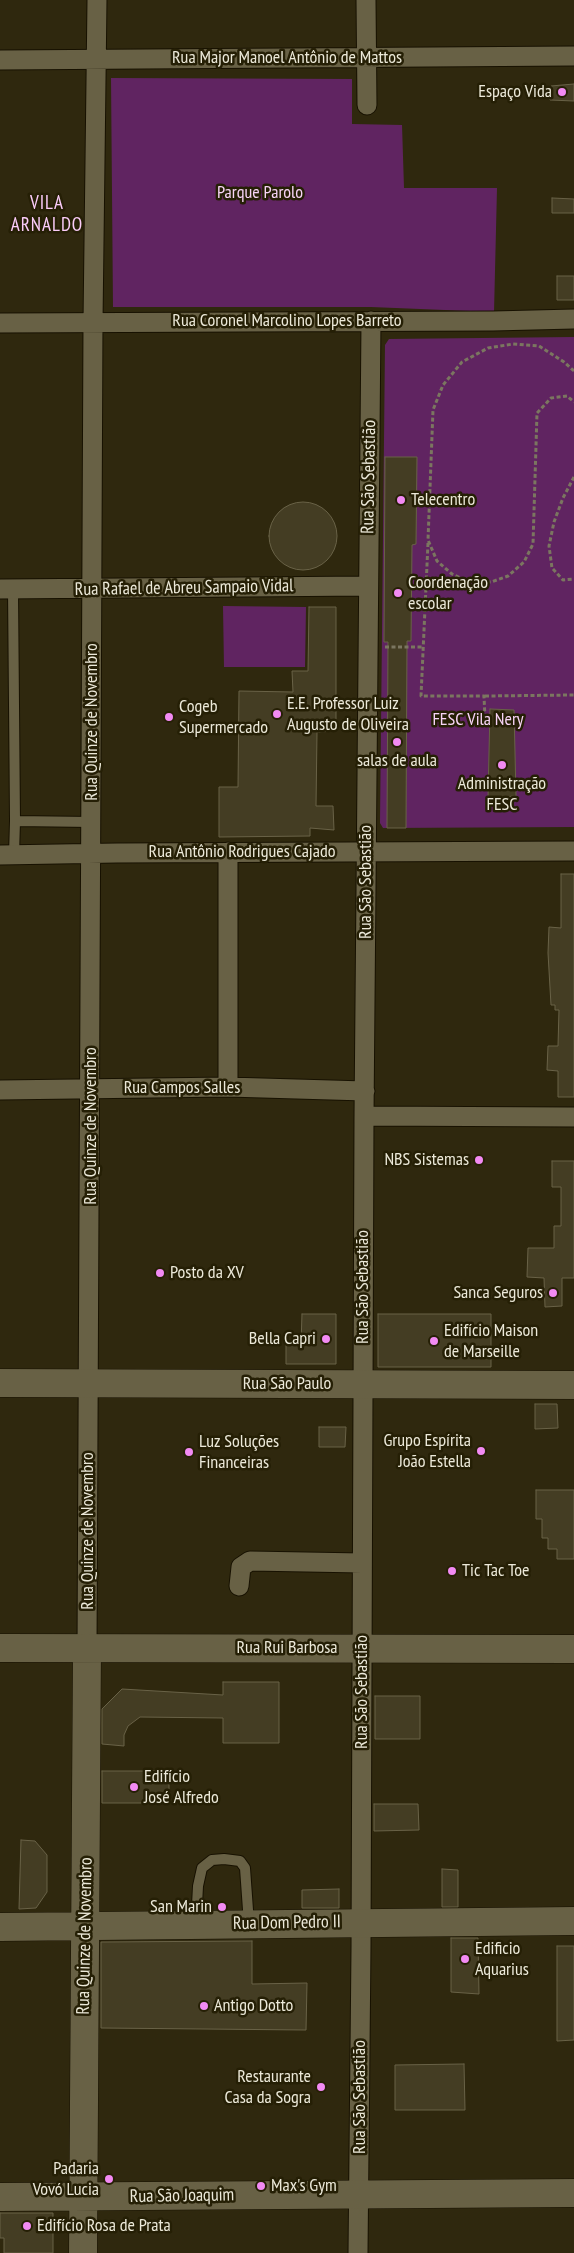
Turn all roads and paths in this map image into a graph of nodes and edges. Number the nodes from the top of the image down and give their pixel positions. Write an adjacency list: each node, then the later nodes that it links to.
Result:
1 (97, 0): 5 (street, Rua Quinze de Novembro)
2 (366, 0): 4 (street)
3 (574, 56): 4 (street, Rua Major Manoel Antônio de Mattos)
4 (366, 58): 5 (street, Rua Major Manoel Antônio de Mattos); 7 (street)
5 (96, 59): 6 (street, Rua Major Manoel Antônio de Mattos); 10 (street, Rua Quinze de Novembro)
6 (0, 60)
7 (367, 106)
8 (574, 319): 9 (street, Rua Coronel Marcolino Lopes Barreto)
9 (371, 320): 10 (street, Rua Coronel Marcolino Lopes Barreto); 17 (street, Rua São Sebastião)
10 (93, 322): 11 (street, Rua Coronel Marcolino Lopes Barreto); 18 (street, Rua Quinze de Novembro)
11 (0, 323)
12 (574, 371): 15 (path)
13 (574, 402): 15 (path)
14 (574, 477): 16 (path)
15 (428, 540): 21 (path)
16 (574, 579)
17 (367, 586): 18 (street, Rua Rafael de Abreu Sampaio Vidal); 20 (street, Rua São Sebastião)
18 (92, 588): 19 (street, Rua Rafael de Abreu Sampaio Vidal); 26 (street, Rua Quinze de Novembro)
19 (7, 589): 25 (lane)
20 (367, 647): 21 (path); 27 (street, Rua São Sebastião)
21 (422, 647): 23 (path)
22 (574, 695): 23 (path)
23 (484, 696): 24 (path)
24 (485, 719)
25 (15, 822): 26 (lane); 31 (lane)
26 (92, 822): 30 (street, Rua Quinze de Novembro)
27 (366, 851): 28 (street, Rua Antônio Rodrigues Cajado); 29 (street, Rua Antônio Rodrigues Cajado); 35 (street, Rua São Sebastião)
28 (574, 851)
29 (228, 852): 30 (street, Rua Antônio Rodrigues Cajado); 32 (street)
30 (92, 853): 31 (street, Rua Antônio Rodrigues Cajado); 33 (street, Rua Quinze de Novembro)
31 (7, 855)
32 (228, 1087): 33 (street, Rua Campos Salles); 35 (street, Rua Campos Salles)
33 (91, 1089): 34 (street, Rua Campos Salles); 39 (street, Rua Quinze de Novembro)
34 (0, 1090)
35 (365, 1091): 36 (street, Rua São Sebastião)
36 (364, 1116): 37 (street); 40 (street, Rua São Sebastião)
37 (574, 1117)
38 (0, 1383): 39 (main road, Rua São Paulo)
39 (89, 1383): 40 (main road, Rua São Paulo); 45 (street, Rua Quinze de Novembro)
40 (363, 1384): 41 (main road, Rua São Paulo); 42 (street, Rua São Sebastião)
41 (574, 1385)
42 (362, 1563): 43 (street); 46 (street, Rua São Sebastião)
43 (239, 1586)
44 (0, 1648): 45 (main road, Rua Rui Barbosa)
45 (88, 1648): 46 (main road, Rua Rui Barbosa); 52 (main road, Rua Quinze de Novembro)
46 (362, 1648): 47 (main road, Rua Rui Barbosa); 49 (street, Rua São Sebastião)
47 (574, 1649)
48 (574, 1921): 49 (main road, Rua Dom Pedro II)
49 (360, 1922): 50 (main road, Rua Dom Pedro II); 55 (street, Rua São Sebastião)
50 (248, 1924): 51 (main road, Rua Dom Pedro II); 51 (lane)
51 (196, 1925): 52 (main road, Rua Dom Pedro II)
52 (86, 1926): 53 (main road, Rua Dom Pedro II); 57 (main road, Rua Quinze de Novembro)
53 (0, 1927)
54 (574, 2193): 55 (main road, Rua São Joaquim)
55 (359, 2194): 57 (main road, Rua São Joaquim); 59 (street, Rua São Sebastião)
56 (0, 2197): 57 (main road, Rua São Joaquim)
57 (82, 2197): 58 (main road, Rua Quinze de Novembro)
58 (83, 2253)
59 (358, 2253)

